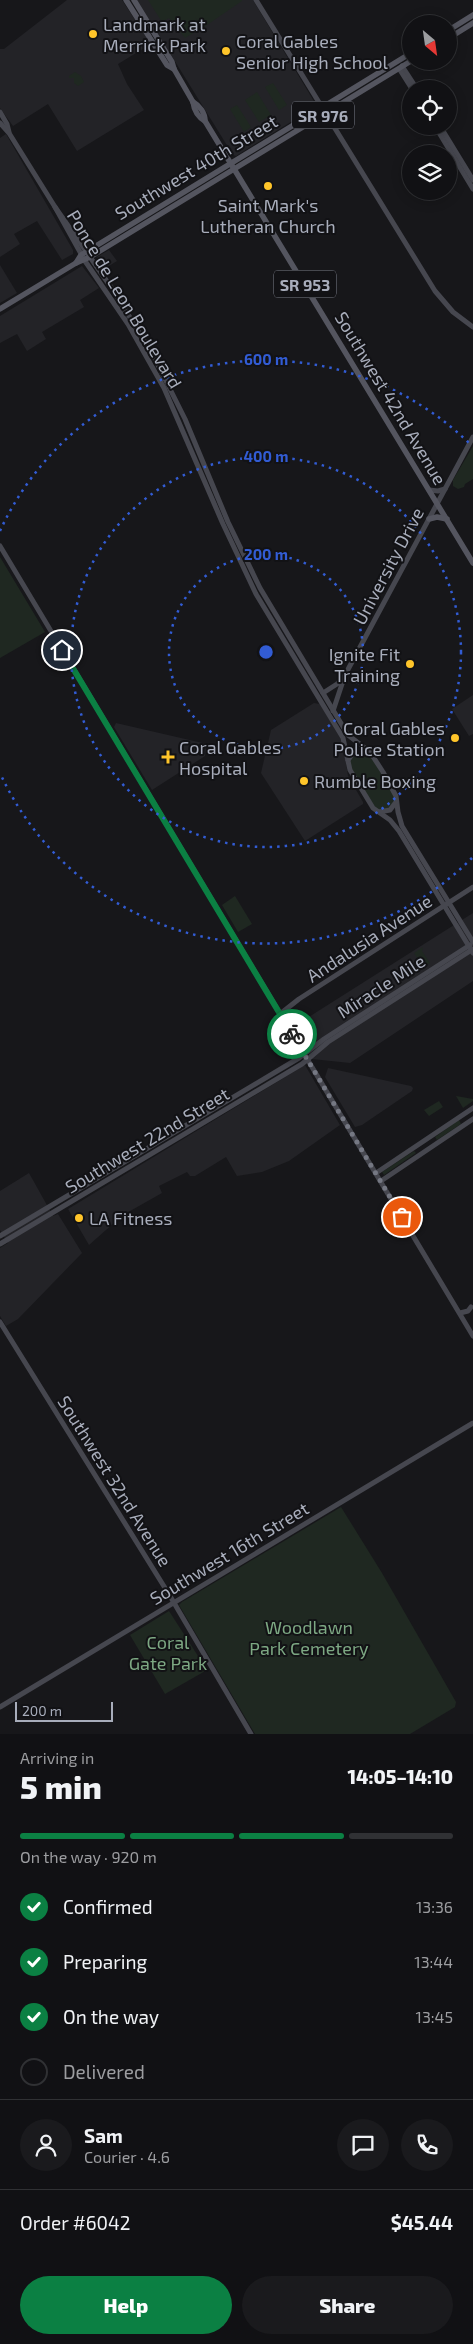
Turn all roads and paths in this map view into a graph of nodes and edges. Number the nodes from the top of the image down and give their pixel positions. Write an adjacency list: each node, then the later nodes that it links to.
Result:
1 (126, 0): 10 (main road, Southwest 42nd Avenue / SR 953)
2 (134, 0): 10 (main road, Southwest 42nd Avenue / SR 953)
3 (256, 0): 12 (street)
4 (473, 15): 6 (main road)
5 (473, 23): 7 (main road)
6 (458, 24)
7 (458, 32)
8 (402, 59): 12 (main road, Southwest 40th Street / SR 976)
9 (402, 66): 11 (street); 12 (main road, Southwest 40th Street / SR 976)
10 (174, 69): 18 (main road, Southwest 42nd Avenue / SR 953)
11 (406, 80)
12 (324, 111): 18 (main road, Southwest 40th Street / SR 976); 23 (street)
13 (0, 112): 15 (street, Ponce de Leon Boulevard)
14 (0, 123): 15 (street, Ponce de Leon Boulevard)
15 (9, 133): 21 (street, Ponce de Leon Boulevard)
16 (441, 135): 20 (street)
17 (446, 135): 19 (street)
18 (233, 167): 21 (main road, Southwest 40th Street / SR 976); 26 (main road, Southwest 42nd Avenue / SR 953)
19 (473, 180)
20 (473, 188)
21 (86, 256): 22 (main road, Southwest 40th Street / SR 976); 33 (street, Ponce de Leon Boulevard); 36 (street, Ponce de Leon Boulevard)
22 (0, 309)
23 (473, 327)
24 (473, 437): 25 (street, University Drive)
25 (445, 489): 26 (street); 27 (street, University Drive)
26 (429, 490): 27 (main road, Southwest 42nd Avenue / SR 953)
27 (437, 503): 28 (street, University Drive); 29 (main road, Southwest 42nd Avenue / SR 953)
28 (428, 519): 29 (main road); 32 (street, University Drive)
29 (447, 519): 31 (main road, Southwest 42nd Avenue / SR 953)
30 (0, 546): 42 (street)
31 (473, 563)
32 (345, 676): 33 (street); 34 (street, University Drive)
33 (323, 693): 34 (street, Ponce de Leon Boulevard)
34 (333, 711): 35 (street, Ponce de Leon Boulevard)
35 (364, 748): 36 (street); 37 (street, Ponce de Leon Boulevard)
36 (348, 760): 38 (street, Ponce de Leon Boulevard)
37 (397, 802): 38 (street); 40 (street, Ponce de Leon Boulevard)
38 (378, 812): 40 (street, Ponce de Leon Boulevard)
39 (473, 887): 40 (street, Andalusia Avenue)
40 (447, 904): 41 (street, Ponce de Leon Boulevard); 42 (street, Andalusia Avenue)
41 (472, 947): 43 (street, Miracle Mile); 44 (street, Miracle Mile)
42 (280, 1014): 43 (street)
43 (304, 1054): 44 (street); 53 (street, Southwest 22nd Street)
44 (308, 1060): 51 (street); 54 (street, Southwest 22nd Street)
45 (473, 1108): 47 (street)
46 (473, 1119): 48 (street)
47 (428, 1139): 48 (street); 49 (street)
48 (432, 1146): 50 (street)
49 (416, 1147): 50 (street); 51 (street)
50 (423, 1152): 52 (street)
51 (376, 1173): 52 (street)
52 (380, 1181): 58 (street)
53 (26, 1220): 54 (street); 55 (street, Southwest 22nd Street)
54 (28, 1227): 56 (street, Southwest 22nd Street)
55 (0, 1236)
56 (0, 1244)
57 (471, 1307): 58 (street)
58 (460, 1313): 60 (street)
59 (0, 1322): 62 (street, Southwest 32nd Avenue)
60 (473, 1336)
61 (473, 1423): 62 (street, Southwest 16th Street)
62 (173, 1602): 63 (street, Southwest 16th Street); 64 (street, Southwest 32nd Avenue)
63 (0, 1707)
64 (250, 1734)

